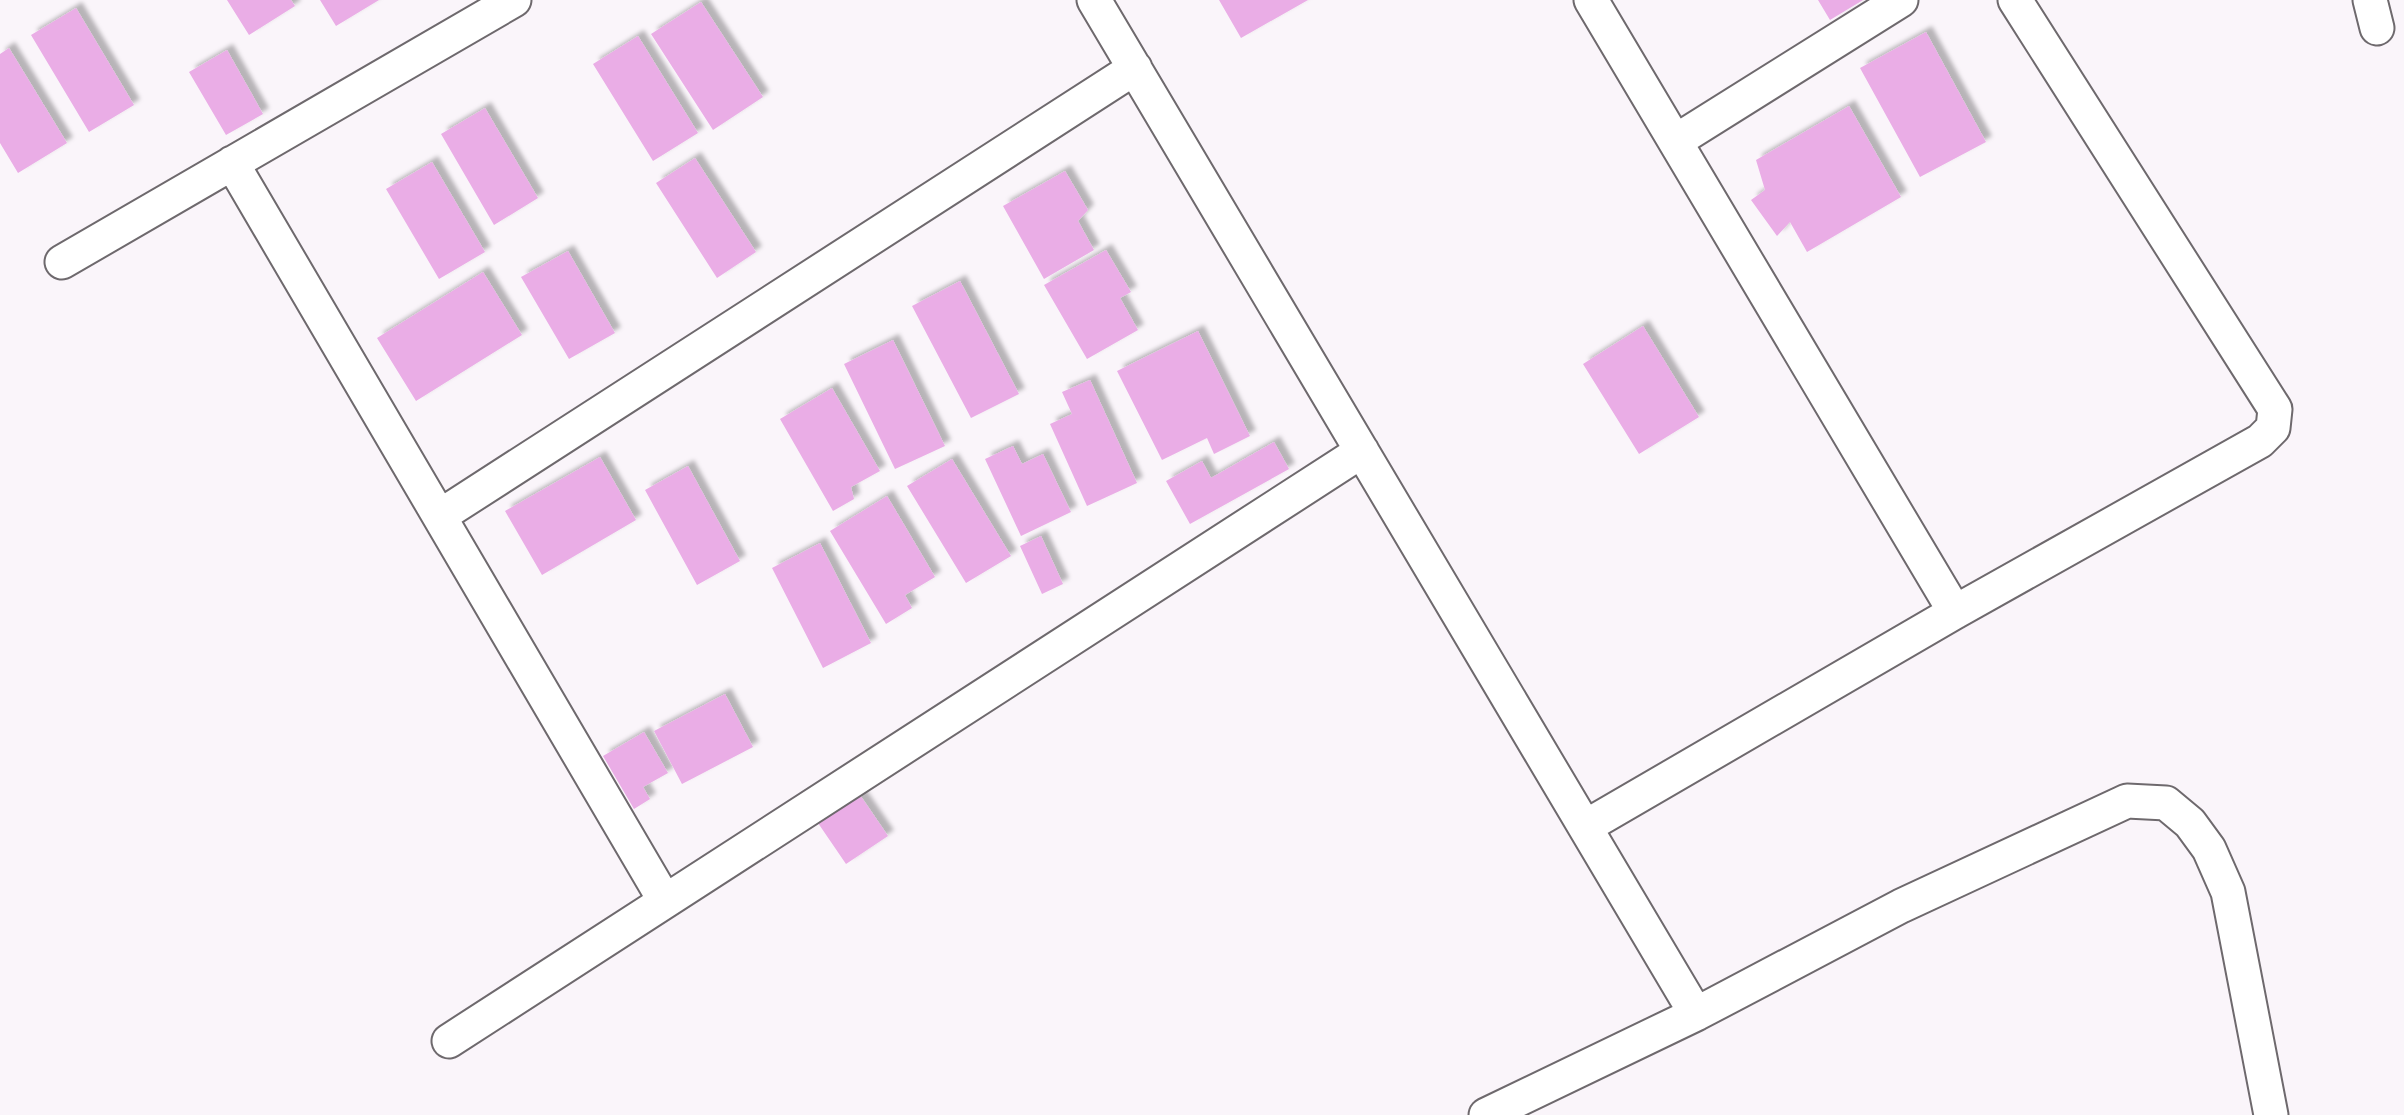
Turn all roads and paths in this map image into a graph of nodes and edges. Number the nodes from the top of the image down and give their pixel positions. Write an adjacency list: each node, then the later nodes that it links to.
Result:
1 (514, 0): 8 (street)
2 (1094, 0): 6 (street)
3 (1591, 0): 7 (street)
4 (1901, 0): 7 (street)
5 (2015, 0): 12 (street)
6 (1135, 68): 10 (street); 11 (street)
7 (1676, 141): 12 (street)
8 (232, 163): 9 (street); 11 (street)
9 (62, 262)
10 (1362, 452): 13 (street); 14 (street)
11 (440, 516): 14 (street)
12 (1955, 612): 13 (street)
13 (1586, 827): 15 (street)
14 (665, 901): 16 (street)
15 (1696, 1014): 17 (street); 18 (street)
16 (449, 1041)
17 (1486, 1115)
18 (2271, 1115)

